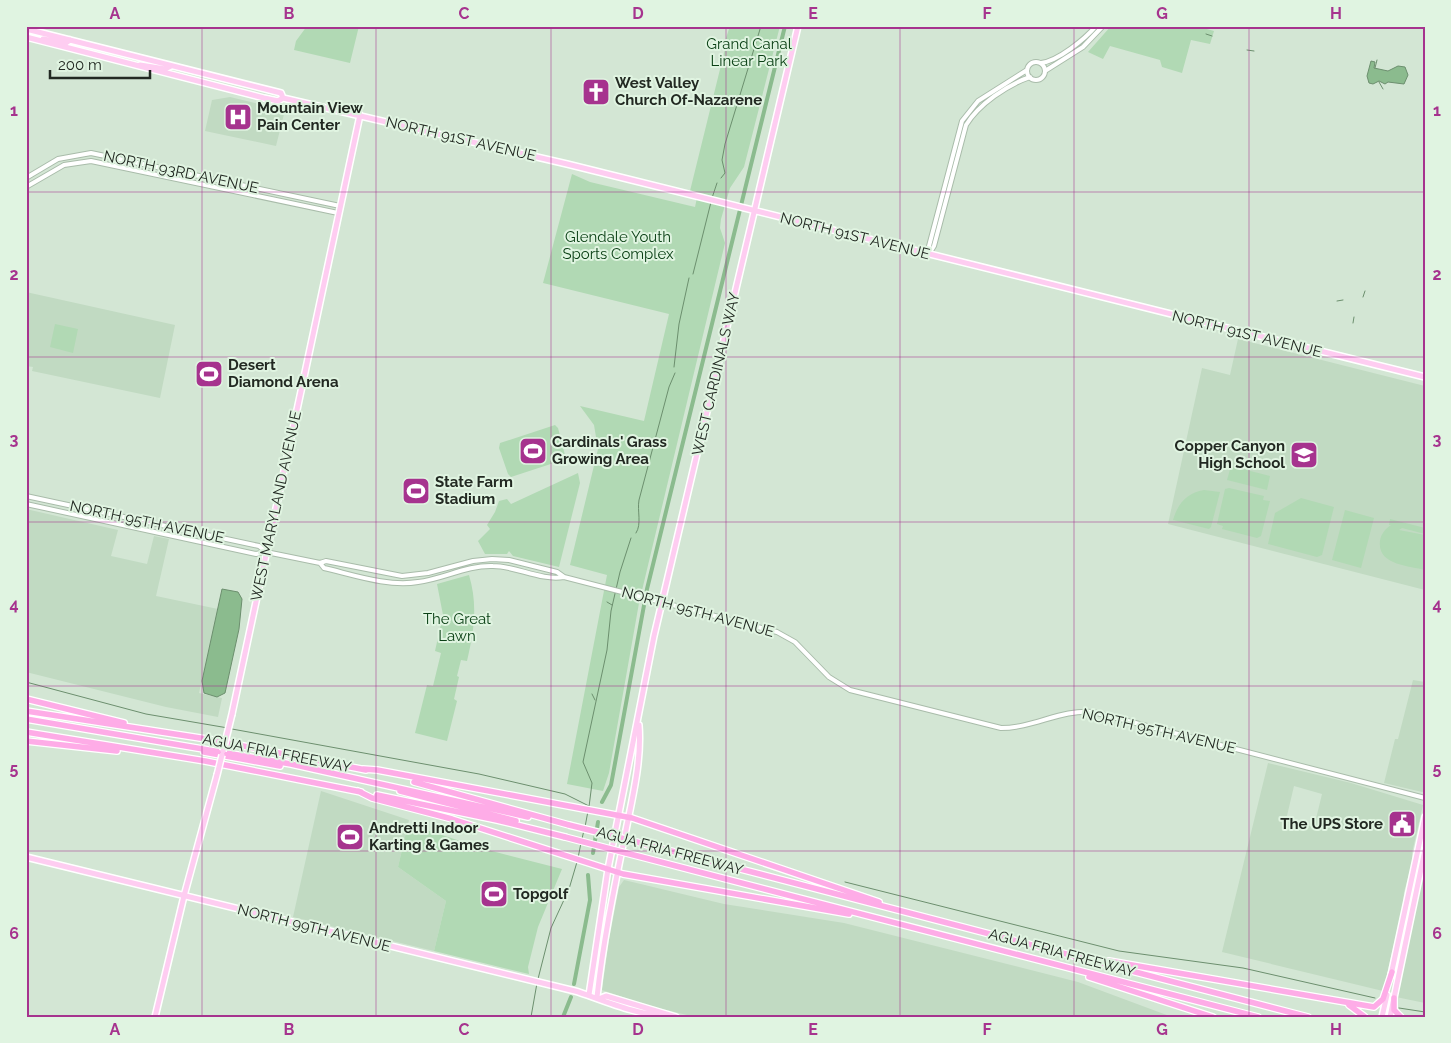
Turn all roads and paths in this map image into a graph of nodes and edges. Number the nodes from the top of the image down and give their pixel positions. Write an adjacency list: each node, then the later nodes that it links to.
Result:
1 (798, 26): 19 (main road, WEST CARDINALS WAY)
2 (1096, 26): 8 (street)
3 (1103, 26): 12 (street)
4 (26, 28): 7 (main road, NORTH 91ST AVENUE)
5 (26, 37): 6 (main road, NORTH 91ST AVENUE)
6 (35, 39): 7 (main road); 9 (main road, NORTH 91ST AVENUE)
7 (70, 40): 10 (main road, NORTH 91ST AVENUE)
8 (1041, 64): 11 (street); 12 (street)
9 (132, 65): 10 (main road); 14 (main road, NORTH 91ST AVENUE)
10 (171, 66): 14 (main road, NORTH 91ST AVENUE)
11 (1027, 70): 13 (street); 21 (street)
12 (1045, 71): 13 (street)
13 (1030, 77): 21 (street)
14 (284, 98): 15 (main road, NORTH 91ST AVENUE)
15 (360, 115): 18 (main road, WEST MARYLAND AVENUE); 19 (main road, NORTH 91ST AVENUE)
16 (26, 178): 18 (street, NORTH 93RD AVENUE)
17 (26, 187): 20 (street, NORTH 93RD AVENUE)
18 (340, 206): 20 (main road, WEST MARYLAND AVENUE)
19 (754, 211): 21 (main road, NORTH 91ST AVENUE); 30 (main road, WEST CARDINALS WAY)
20 (338, 214): 25 (main road, WEST MARYLAND AVENUE)
21 (929, 254): 22 (main road, NORTH 91ST AVENUE)
22 (1425, 378)
23 (26, 496): 25 (street, NORTH 95TH AVENUE)
24 (26, 504): 25 (street, NORTH 95TH AVENUE)
25 (266, 552): 27 (street, NORTH 95TH AVENUE); 41 (main road, WEST MARYLAND AVENUE, bridge)
26 (477, 560): 27 (street, NORTH 95TH AVENUE); 28 (street); 29 (street, NORTH 95TH AVENUE)
27 (320, 563): 28 (street, NORTH 95TH AVENUE)
28 (478, 567): 29 (street, NORTH 95TH AVENUE)
29 (564, 577): 30 (street, NORTH 95TH AVENUE)
30 (662, 602): 34 (main road, WEST CARDINALS WAY); 45 (street, NORTH 95TH AVENUE)
31 (26, 699): 36 (highway)
32 (26, 711): 36 (highway, AGUA FRIA FREEWAY)
33 (26, 719): 38 (highway)
34 (639, 722): 46 (main road, WEST CARDINALS WAY); 49 (main road, WEST CARDINALS WAY)
35 (26, 723): 38 (highway)
36 (158, 731): 43 (highway, AGUA FRIA FREEWAY)
37 (26, 732): 40 (highway, AGUA FRIA FREEWAY)
38 (147, 740): 41 (highway)
39 (26, 741): 40 (highway)
40 (139, 751): 44 (highway, AGUA FRIA FREEWAY)
41 (223, 753): 42 (highway); 56 (main road, WEST MARYLAND AVENUE, bridge)
42 (276, 763): 48 (highway); 50 (highway)
43 (363, 770): 46 (highway); 48 (highway, AGUA FRIA FREEWAY)
44 (358, 791): 50 (highway, AGUA FRIA FREEWAY); 53 (highway)
45 (1425, 798)
46 (618, 815): 49 (highway); 53 (main road, WEST CARDINALS WAY)
47 (1425, 817): 57 (main road)
48 (542, 818): 58 (highway, AGUA FRIA FREEWAY, bridge)
49 (628, 818): 55 (main road); 58 (highway)
50 (540, 831): 59 (highway, AGUA FRIA FREEWAY, bridge)
51 (1425, 850): 54 (main road)
52 (26, 857): 56 (main road, NORTH 99TH AVENUE)
53 (608, 869): 55 (highway); 64 (main road, WEST CARDINALS WAY)
54 (1421, 869): 57 (main road); 60 (main road)
55 (617, 872): 59 (highway); 65 (main road)
56 (184, 896): 64 (main road, NORTH 99TH AVENUE); 68 (main road, WEST MARYLAND AVENUE)
57 (1407, 898): 60 (main road); 63 (main road)
58 (907, 913): 61 (highway, AGUA FRIA FREEWAY)
59 (904, 925): 62 (highway, AGUA FRIA FREEWAY)
60 (1404, 949): 66 (main road)
61 (1065, 953): 67 (highway); 72 (highway, AGUA FRIA FREEWAY)
62 (1062, 966): 70 (highway); 71 (highway, AGUA FRIA FREEWAY)
63 (1392, 972): 67 (highway); 74 (main road)
64 (589, 995): 65 (main road, NORTH 99TH AVENUE)
65 (599, 997): 69 (main road, NORTH 99TH AVENUE)
66 (1394, 998): 75 (main road); 76 (highway)
67 (1339, 1002): 73 (highway)
68 (155, 1017)
69 (676, 1017)
70 (1213, 1017)
71 (1258, 1017)
72 (1308, 1017)
73 (1366, 1017)
74 (1382, 1017)
75 (1390, 1017)
76 (1401, 1017)

